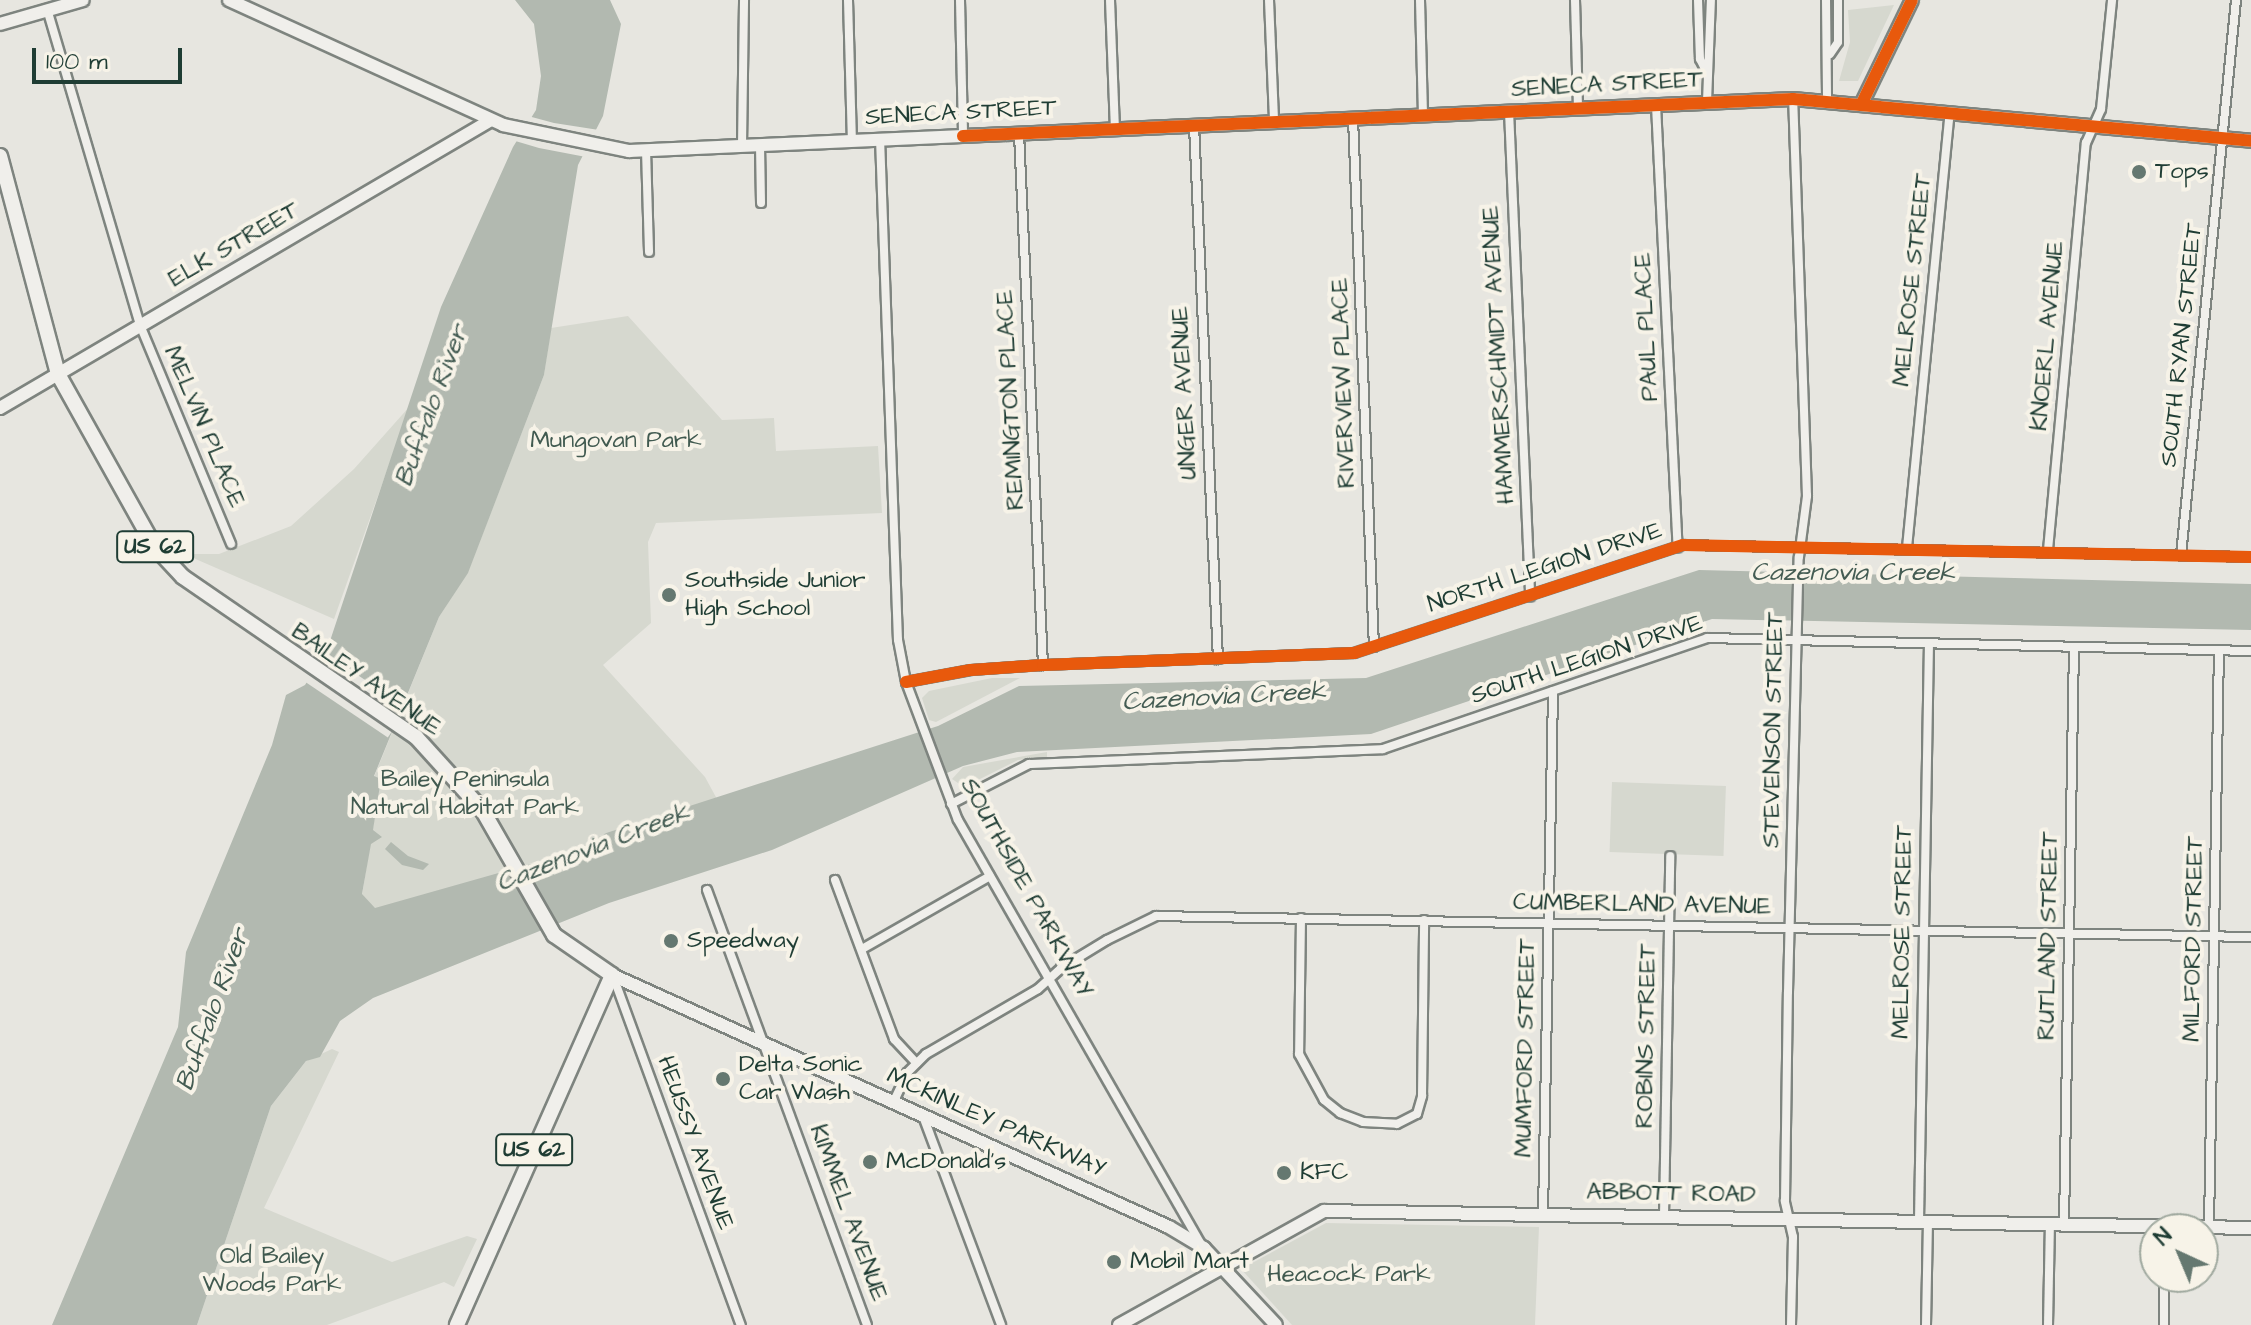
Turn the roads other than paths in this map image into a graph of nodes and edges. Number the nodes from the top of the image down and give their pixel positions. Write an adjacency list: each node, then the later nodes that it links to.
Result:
1 (83, 0): 17 (main road)
2 (744, 0): 43 (street)
3 (848, 0): 40 (street)
4 (960, 0): 37 (street)
5 (1110, 0): 35 (street)
6 (1269, 0): 31 (street)
7 (1420, 0): 29 (street)
8 (1575, 0): 26 (street)
9 (1698, 0): 20 (street)
10 (1711, 0): 20 (street)
11 (1826, 0): 19 (street)
12 (1838, 0): 19 (street)
13 (1912, 0): 24 (main road)
14 (2112, 0): 34 (street, KNOERL AVENUE)
15 (2236, 0): 39 (street, SOUTH RYAN STREET)
16 (232, 1): 32 (main road, SENECA STREET)
17 (47, 9): 18 (main road); 48 (street, MELVIN PLACE)
18 (0, 24)
19 (1830, 54): 22 (street)
20 (1706, 71): 23 (street)
21 (1793, 99): 22 (main road, SENECA STREET); 23 (main road, SENECA STREET); 52 (street, STEVENSON STREET)
22 (1827, 100): 24 (main road, SENECA STREET)
23 (1707, 102): 25 (main road, SENECA STREET)
24 (1862, 103): 28 (main road, SENECA STREET)
25 (1656, 105): 26 (main road, SENECA STREET); 53 (street, PAUL PLACE)
26 (1578, 108): 27 (main road, SENECA STREET)
27 (1509, 111): 29 (main road, SENECA STREET); 58 (street, HAMMERSCHMIDT AVENUE)
28 (1950, 112): 34 (main road, SENECA STREET); 54 (street, MELROSE STREET)
29 (1423, 115): 30 (main road, SENECA STREET)
30 (1353, 118): 31 (main road, SENECA STREET); 61 (street, RIVERVIEW PLACE)
31 (1274, 121): 33 (main road, SENECA STREET)
32 (497, 122): 44 (main road, SENECA STREET); 48 (main road, ELK STREET)
33 (1194, 125): 35 (main road, SENECA STREET); 65 (street, UNGER AVENUE)
34 (2093, 126): 39 (main road, SENECA STREET); 55 (street, KNOERL AVENUE)
35 (1115, 128): 36 (main road, SENECA STREET)
36 (1019, 133): 37 (main road, SENECA STREET); 66 (street, REMINGTON PLACE)
37 (963, 136): 38 (main road, SENECA STREET)
38 (880, 138): 40 (main road, SENECA STREET); 67 (street, SOUTHSIDE PARKWAY)
39 (2222, 138): 41 (main road, SENECA STREET); 56 (street, SOUTH RYAN STREET)
40 (852, 140): 42 (main road, SENECA STREET)
41 (2251, 141)
42 (760, 145): 43 (main road, SENECA STREET); 46 (street)
43 (742, 146): 44 (main road, SENECA STREET)
44 (646, 150): 47 (street)
45 (0, 156): 49 (main road, BAILEY AVENUE / US 62)
46 (761, 203)
47 (649, 252)
48 (140, 325): 49 (main road, ELK STREET); 51 (street, MELVIN PLACE)
49 (58, 374): 50 (main road, ELK STREET); 84 (main road, BAILEY AVENUE / US 62)
50 (0, 408)
51 (231, 544)
52 (1799, 546): 53 (street, NORTH LEGION DRIVE); 54 (street, NORTH LEGION DRIVE); 59 (street, STEVENSON STREET)
53 (1678, 547): 58 (street, NORTH LEGION DRIVE)
54 (1907, 548): 55 (street, NORTH LEGION DRIVE)
55 (2048, 550): 56 (street, NORTH LEGION DRIVE)
56 (2181, 555): 57 (street, NORTH LEGION DRIVE)
57 (2251, 557)
58 (1530, 597): 61 (street, NORTH LEGION DRIVE)
59 (1796, 637): 60 (street, SOUTH LEGION DRIVE); 68 (street, SOUTH LEGION DRIVE); 78 (street, STEVENSON STREET)
60 (1929, 644): 62 (street, SOUTH LEGION DRIVE); 79 (street, MELROSE STREET)
61 (1374, 647): 65 (street, NORTH LEGION DRIVE)
62 (2074, 648): 63 (street, SOUTH LEGION DRIVE); 80 (street, RUTLAND STREET)
63 (2219, 651): 64 (street, SOUTH LEGION DRIVE); 81 (street, MILFORD STREET)
64 (2251, 651)
65 (1218, 659): 66 (street, NORTH LEGION DRIVE)
66 (1043, 665): 67 (street, NORTH LEGION DRIVE)
67 (906, 682): 69 (street, SOUTHSIDE PARKWAY)
68 (1553, 691): 69 (street, SOUTH LEGION DRIVE); 76 (street, MUMFORD STREET)
69 (951, 804): 71 (street, SOUTHSIDE PARKWAY)
70 (1670, 856): 77 (street, ROBINS STREET)
71 (990, 876): 83 (street); 85 (street, SOUTHSIDE PARKWAY)
72 (835, 880): 83 (street)
73 (707, 890): 86 (street, KIMMEL AVENUE)
74 (1301, 918): 75 (street, CUMBERLAND AVENUE); 75 (street); 85 (street, CUMBERLAND AVENUE)
75 (1424, 920): 76 (street, CUMBERLAND AVENUE)
76 (1549, 922): 77 (street, CUMBERLAND AVENUE); 91 (street, MUMFORD STREET)
77 (1668, 927): 78 (street, CUMBERLAND AVENUE); 92 (street, ROBINS STREET)
78 (1790, 928): 79 (street, CUMBERLAND AVENUE); 93 (street, STEVENSON STREET)
79 (1923, 931): 80 (street, CUMBERLAND AVENUE); 94 (street, MELROSE STREET)
80 (2069, 934): 81 (street, CUMBERLAND AVENUE); 96 (street, RUTLAND STREET)
81 (2215, 937): 82 (street, CUMBERLAND AVENUE); 90 (street, MILFORD STREET)
82 (2251, 937)
83 (862, 949): 87 (street)
84 (612, 975): 86 (main road, MCKINLEY PARKWAY); 103 (main road, US 62); 104 (street, HEUSSY AVENUE)
85 (1049, 978): 87 (street, CUMBERLAND AVENUE); 100 (street, SOUTHSIDE PARKWAY)
86 (764, 1043): 88 (main road, MCKINLEY PARKWAY); 105 (street, KIMMEL AVENUE)
87 (916, 1063): 88 (street)
88 (894, 1101): 89 (main road, MCKINLEY PARKWAY)
89 (923, 1114): 100 (main road, MCKINLEY PARKWAY); 106 (street)
90 (2209, 1213)
91 (1543, 1214): 92 (main road, ABBOTT ROAD); 101 (main road, ABBOTT ROAD)
92 (1664, 1216): 93 (main road, ABBOTT ROAD)
93 (1789, 1218): 94 (main road, ABBOTT ROAD); 109 (street, STEVENSON STREET)
94 (1923, 1221): 95 (main road, ABBOTT ROAD); 110 (street, MELROSE STREET)
95 (2050, 1224): 96 (main road, ABBOTT ROAD); 111 (street)
96 (2064, 1225): 97 (main road, ABBOTT ROAD)
97 (2139, 1227)
98 (2219, 1227): 99 (main road, ABBOTT ROAD)
99 (2251, 1228)
100 (1204, 1248): 101 (main road, MCKINLEY PARKWAY)
101 (1221, 1266): 107 (main road, ABBOTT ROAD); 108 (main road)
102 (2164, 1293): 112 (street)
103 (457, 1325)
104 (741, 1325)
105 (867, 1325)
106 (1001, 1325)
107 (1119, 1325)
108 (1276, 1325)
109 (1791, 1325)
110 (1926, 1325)
111 (2048, 1325)
112 (2164, 1325)

